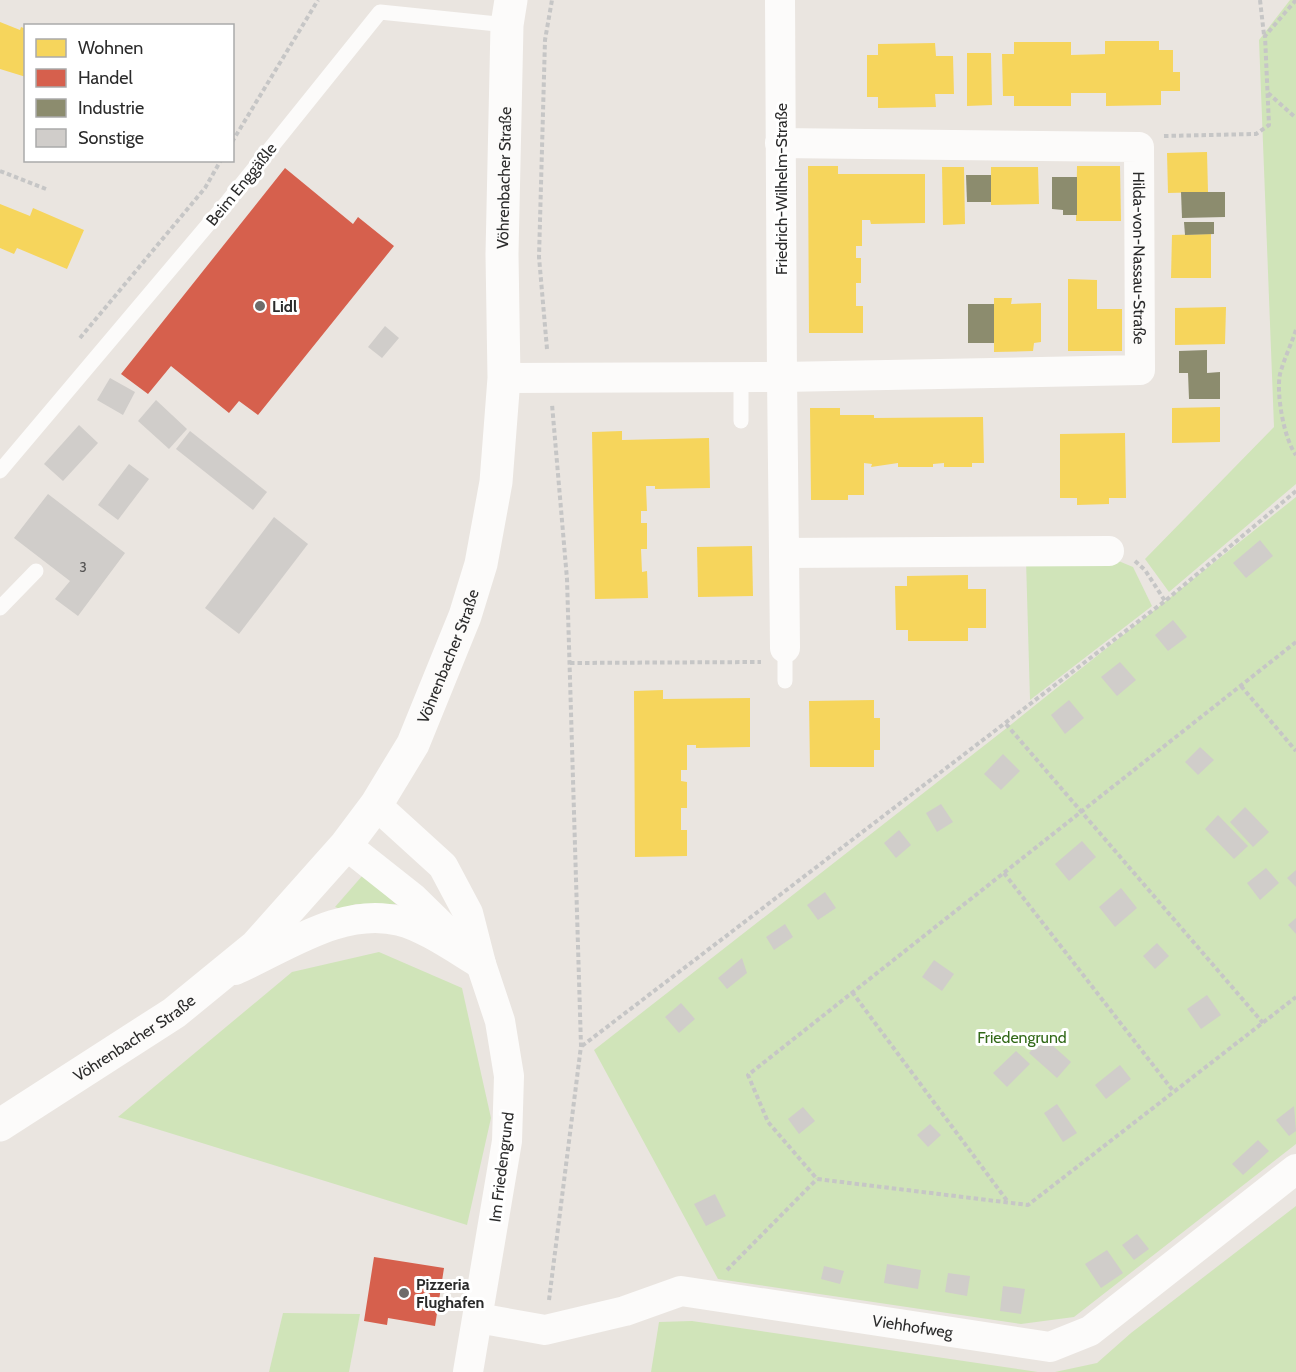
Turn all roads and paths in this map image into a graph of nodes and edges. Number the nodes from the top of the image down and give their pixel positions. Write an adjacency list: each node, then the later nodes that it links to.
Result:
1 (318, 0): 10 (path)
2 (552, 0): 21 (path)
3 (780, 0): 11 (street, Friedrich-Wilhelm-Straße)
4 (1260, 0): 7 (path)
5 (1296, 0): 7 (path)
6 (509, 13): 18 (street, Vöhrenbacher Straße); 24 (lane, Beim Enggäßle)
7 (1264, 36): 8 (path)
8 (1268, 93): 9 (path); 12 (path)
9 (1296, 118)
10 (234, 139)
11 (780, 143): 12 (street, Hilda-von-Nassau-Straße); 20 (street, Friedrich-Wilhelm-Straße)
12 (1139, 147): 20 (street, Hilda-von-Nassau-Straße)
13 (220, 162): 17 (path)
14 (0, 171): 15 (path)
15 (46, 189)
16 (1296, 330): 23 (path)
17 (76, 344)
18 (504, 378): 21 (street); 38 (street, Vöhrenbacher Straße)
19 (741, 378): 20 (street); 21 (street); 22 (lane)
20 (782, 378): 27 (street, Friedrich-Wilhelm-Straße)
21 (549, 379): 33 (path)
22 (741, 421)
23 (1296, 455)
24 (0, 471)
25 (1296, 491): 29 (path)
26 (1109, 551): 27 (street); 29 (path)
27 (784, 553): 32 (street, Friedrich-Wilhelm-Straße)
28 (36, 571): 30 (lane)
29 (1165, 601): 36 (path)
30 (0, 608)
31 (1296, 642): 35 (path)
32 (777, 655): 33 (path); 34 (lane)
33 (570, 663): 47 (path)
34 (785, 681)
35 (1241, 686): 37 (path); 39 (path)
36 (1006, 724): 39 (path); 47 (path)
37 (1296, 751)
38 (376, 805): 40 (street, Vöhrenbacher Straße); 42 (street, Im Friedengrund)
39 (1080, 812): 41 (path); 46 (path)
40 (346, 846): 42 (street, Im Friedengrund); 43 (street, Vöhrenbacher Straße)
41 (1004, 873): 44 (path); 48 (path)
42 (481, 964): 43 (street); 54 (street, Im Friedengrund)
43 (218, 977): 49 (street, Vöhrenbacher Straße)
44 (852, 992): 51 (path); 52 (path)
45 (1296, 997): 46 (path)
46 (1263, 1023): 48 (path)
47 (581, 1046): 55 (path)
48 (1173, 1092): 52 (path)
49 (0, 1125)
50 (1296, 1169): 53 (street, Viehhofweg)
51 (817, 1179): 52 (path); 53 (path)
52 (1008, 1202)
53 (708, 1294): 55 (street, Viehhofweg)
54 (478, 1318): 55 (street, Viehhofweg); 56 (street, Im Friedengrund)
55 (545, 1330)
56 (468, 1372)

